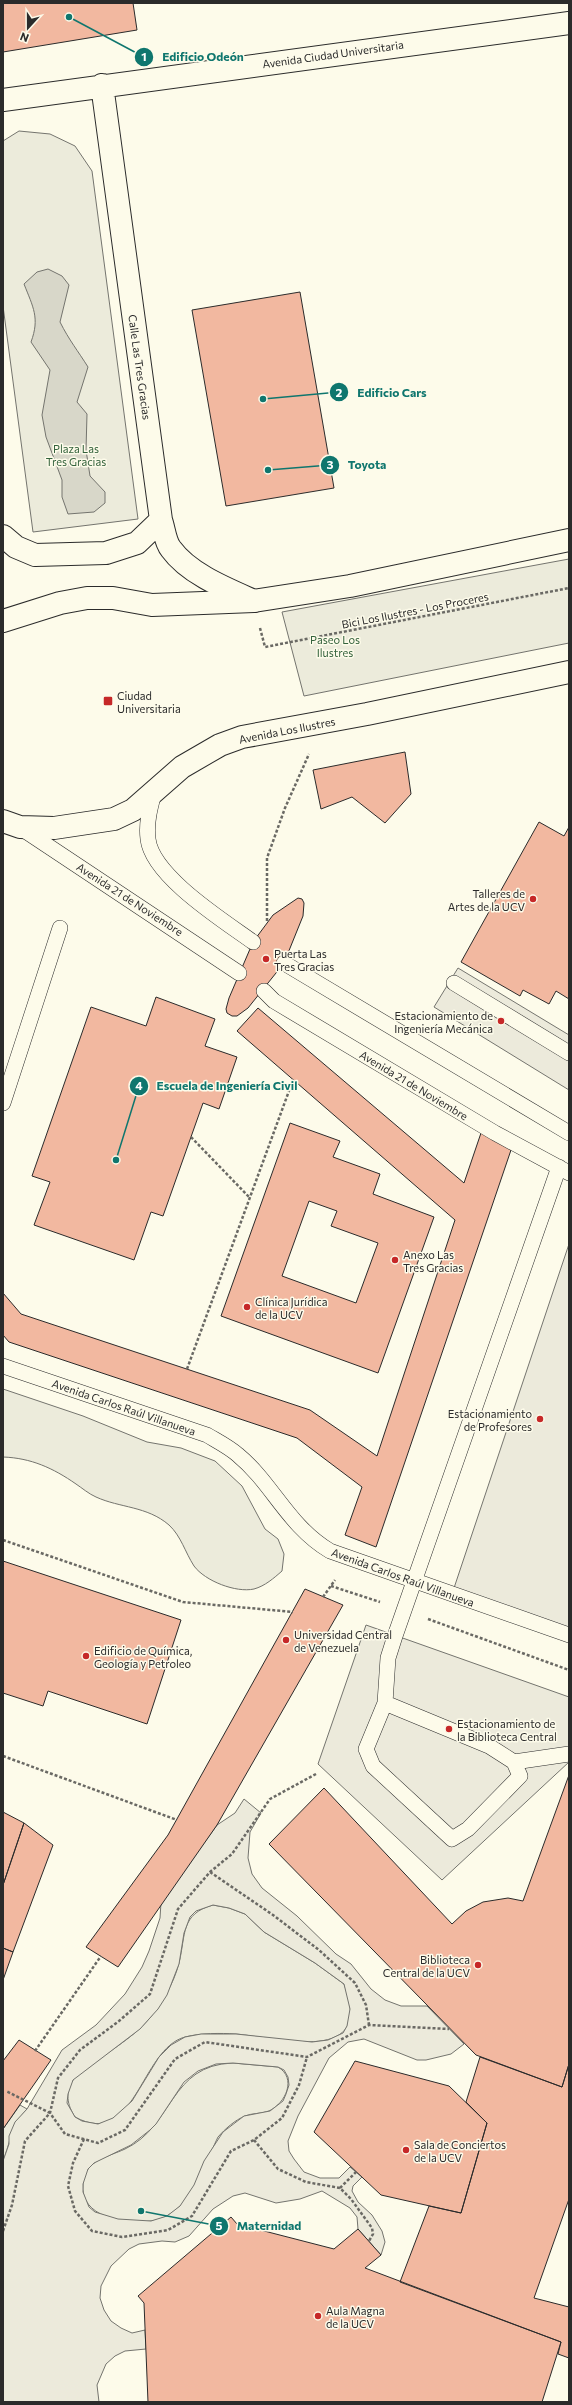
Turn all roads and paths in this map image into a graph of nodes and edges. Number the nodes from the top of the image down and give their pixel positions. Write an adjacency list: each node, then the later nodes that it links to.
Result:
1 (569, 23): 2 (street, Avenida Ciudad Universitaria)
2 (102, 85): 3 (street, Avenida Ciudad Universitaria); 4 (street, Calle Las Tres Gracias)
3 (3, 100)
4 (161, 520): 5 (street); 8 (street, Calle Las Tres Gracias)
5 (3, 536)
6 (569, 540): 8 (street)
7 (569, 588): 10 (path, Bici Los Ilustres - Los Proceres)
8 (254, 601): 9 (street)
9 (3, 621)
10 (264, 647)
11 (569, 672): 12 (street, Avenida Los Ilustres)
12 (323, 723): 13 (street, Avenida Los Ilustres); 15 (path)
13 (154, 793): 14 (street, Avenida Los Ilustres); 17 (lane)
14 (11, 824): 19 (lane, Avenida 21 de Noviembre)
15 (266, 924)
16 (60, 928): 24 (lane)
17 (253, 942)
18 (284, 963): 25 (lane)
19 (239, 972)
20 (454, 983): 22 (lane)
21 (264, 991): 27 (lane, Avenida 21 de Noviembre)
22 (569, 1053)
23 (293, 1080): 28 (path)
24 (3, 1103)
25 (569, 1133)
26 (190, 1137): 28 (path)
27 (564, 1170): 32 (lane)
28 (250, 1198): 30 (path)
29 (3, 1366): 32 (lane, Avenida Carlos Raúl Villanueva)
30 (187, 1370)
31 (3, 1540): 35 (path)
32 (415, 1582): 34 (lane); 36 (lane, Avenida Carlos Raúl Villanueva)
33 (331, 1586): 34 (path)
34 (404, 1611): 37 (path); 38 (lane)
35 (293, 1612)
36 (569, 1635)
37 (569, 1670)
38 (385, 1703): 41 (lane); 41 (lane)
39 (569, 1754): 41 (lane)
40 (3, 1756): 43 (path)
41 (514, 1762)
42 (316, 1774): 44 (path)
43 (176, 1820)
44 (210, 1872): 46 (path); 51 (path)
45 (101, 1956): 48 (path)
46 (369, 2025): 47 (path); 49 (path)
47 (449, 2029)
48 (35, 2051)
49 (307, 2057): 52 (path); 53 (path)
50 (6, 2091): 51 (path)
51 (50, 2113): 52 (path); 56 (path)
52 (84, 2139): 53 (path)
53 (254, 2140): 55 (path)
54 (356, 2172): 55 (path)
55 (340, 2188): 57 (path)
56 (3, 2231)
57 (369, 2241)

